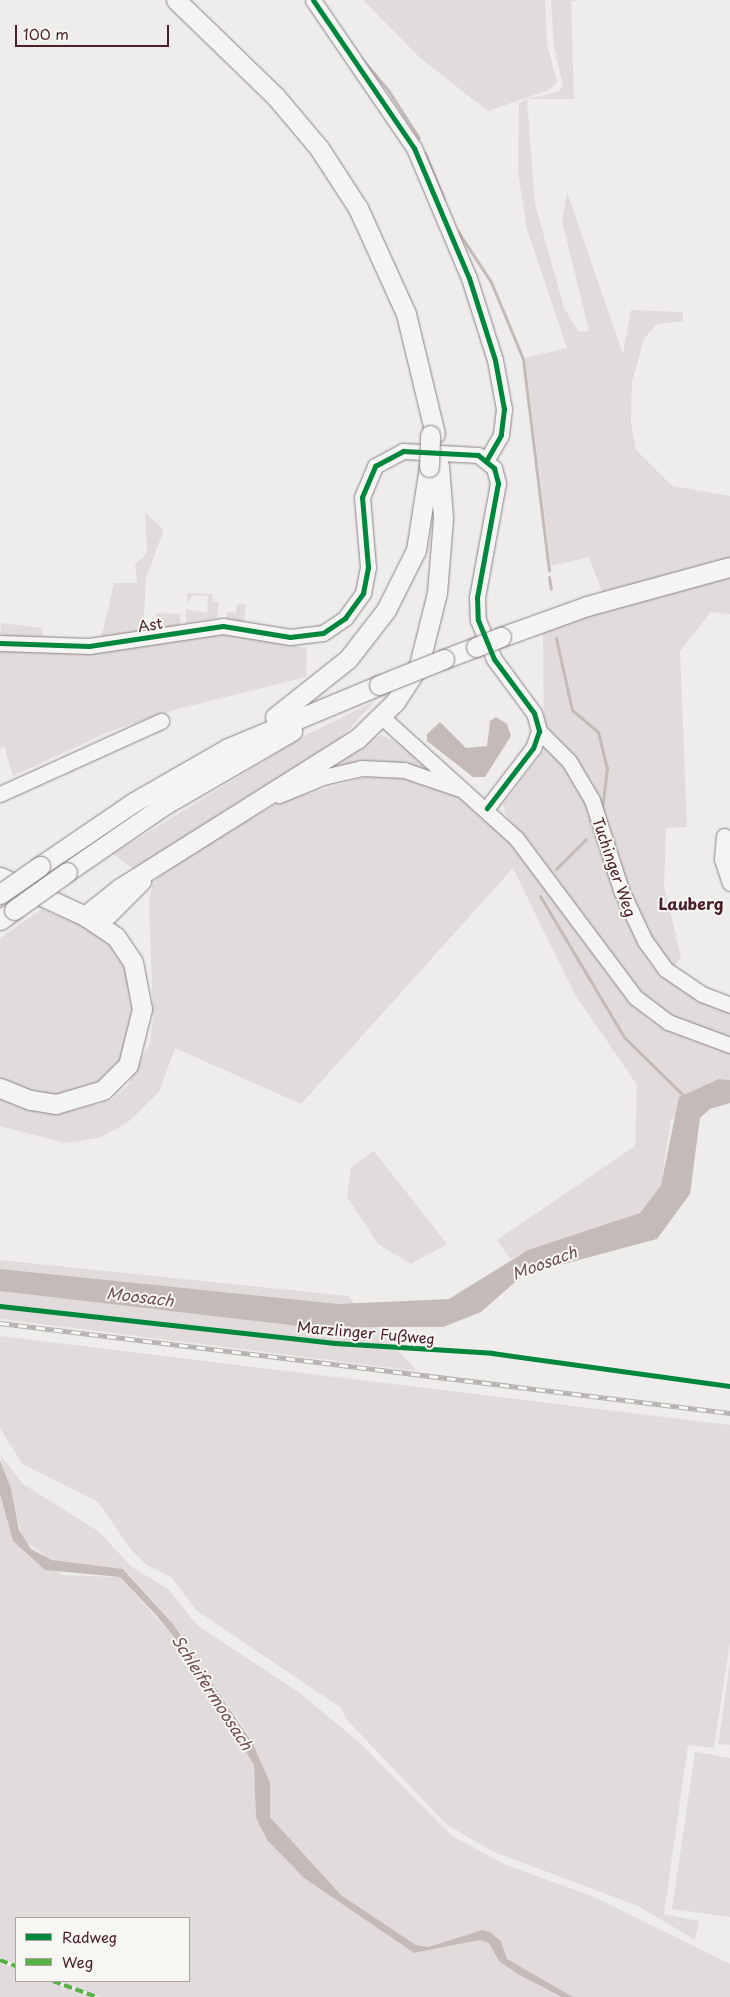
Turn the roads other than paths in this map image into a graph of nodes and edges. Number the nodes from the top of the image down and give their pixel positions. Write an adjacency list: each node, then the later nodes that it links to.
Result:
1 (176, 0): 4 (main road, bridge)
2 (313, 0): 3 (street)
3 (487, 460): 6 (street, Ast); 10 (street)
4 (434, 466): 8 (main road); 11 (main road)
5 (730, 567): 7 (main road, bridge)
6 (0, 643)
7 (375, 687): 11 (main road); 21 (main road, bridge)
8 (383, 718): 13 (main road); 14 (street)
9 (161, 722): 12 (street)
10 (539, 731): 14 (street); 24 (street, Tuchinger Weg)
11 (228, 748): 19 (main road, bridge)
12 (0, 794)
13 (260, 801): 14 (street); 16 (main road)
14 (482, 803): 25 (street)
15 (724, 836): 18 (street)
16 (150, 871): 20 (main road); 22 (main road)
17 (0, 877): 22 (main road)
18 (730, 883)
19 (0, 894)
20 (124, 901): 22 (main road); 23 (main road)
21 (7, 915)
22 (92, 920): 23 (main road)
23 (123, 944): 26 (main road)
24 (730, 1005)
25 (730, 1045)
26 (0, 1088)

